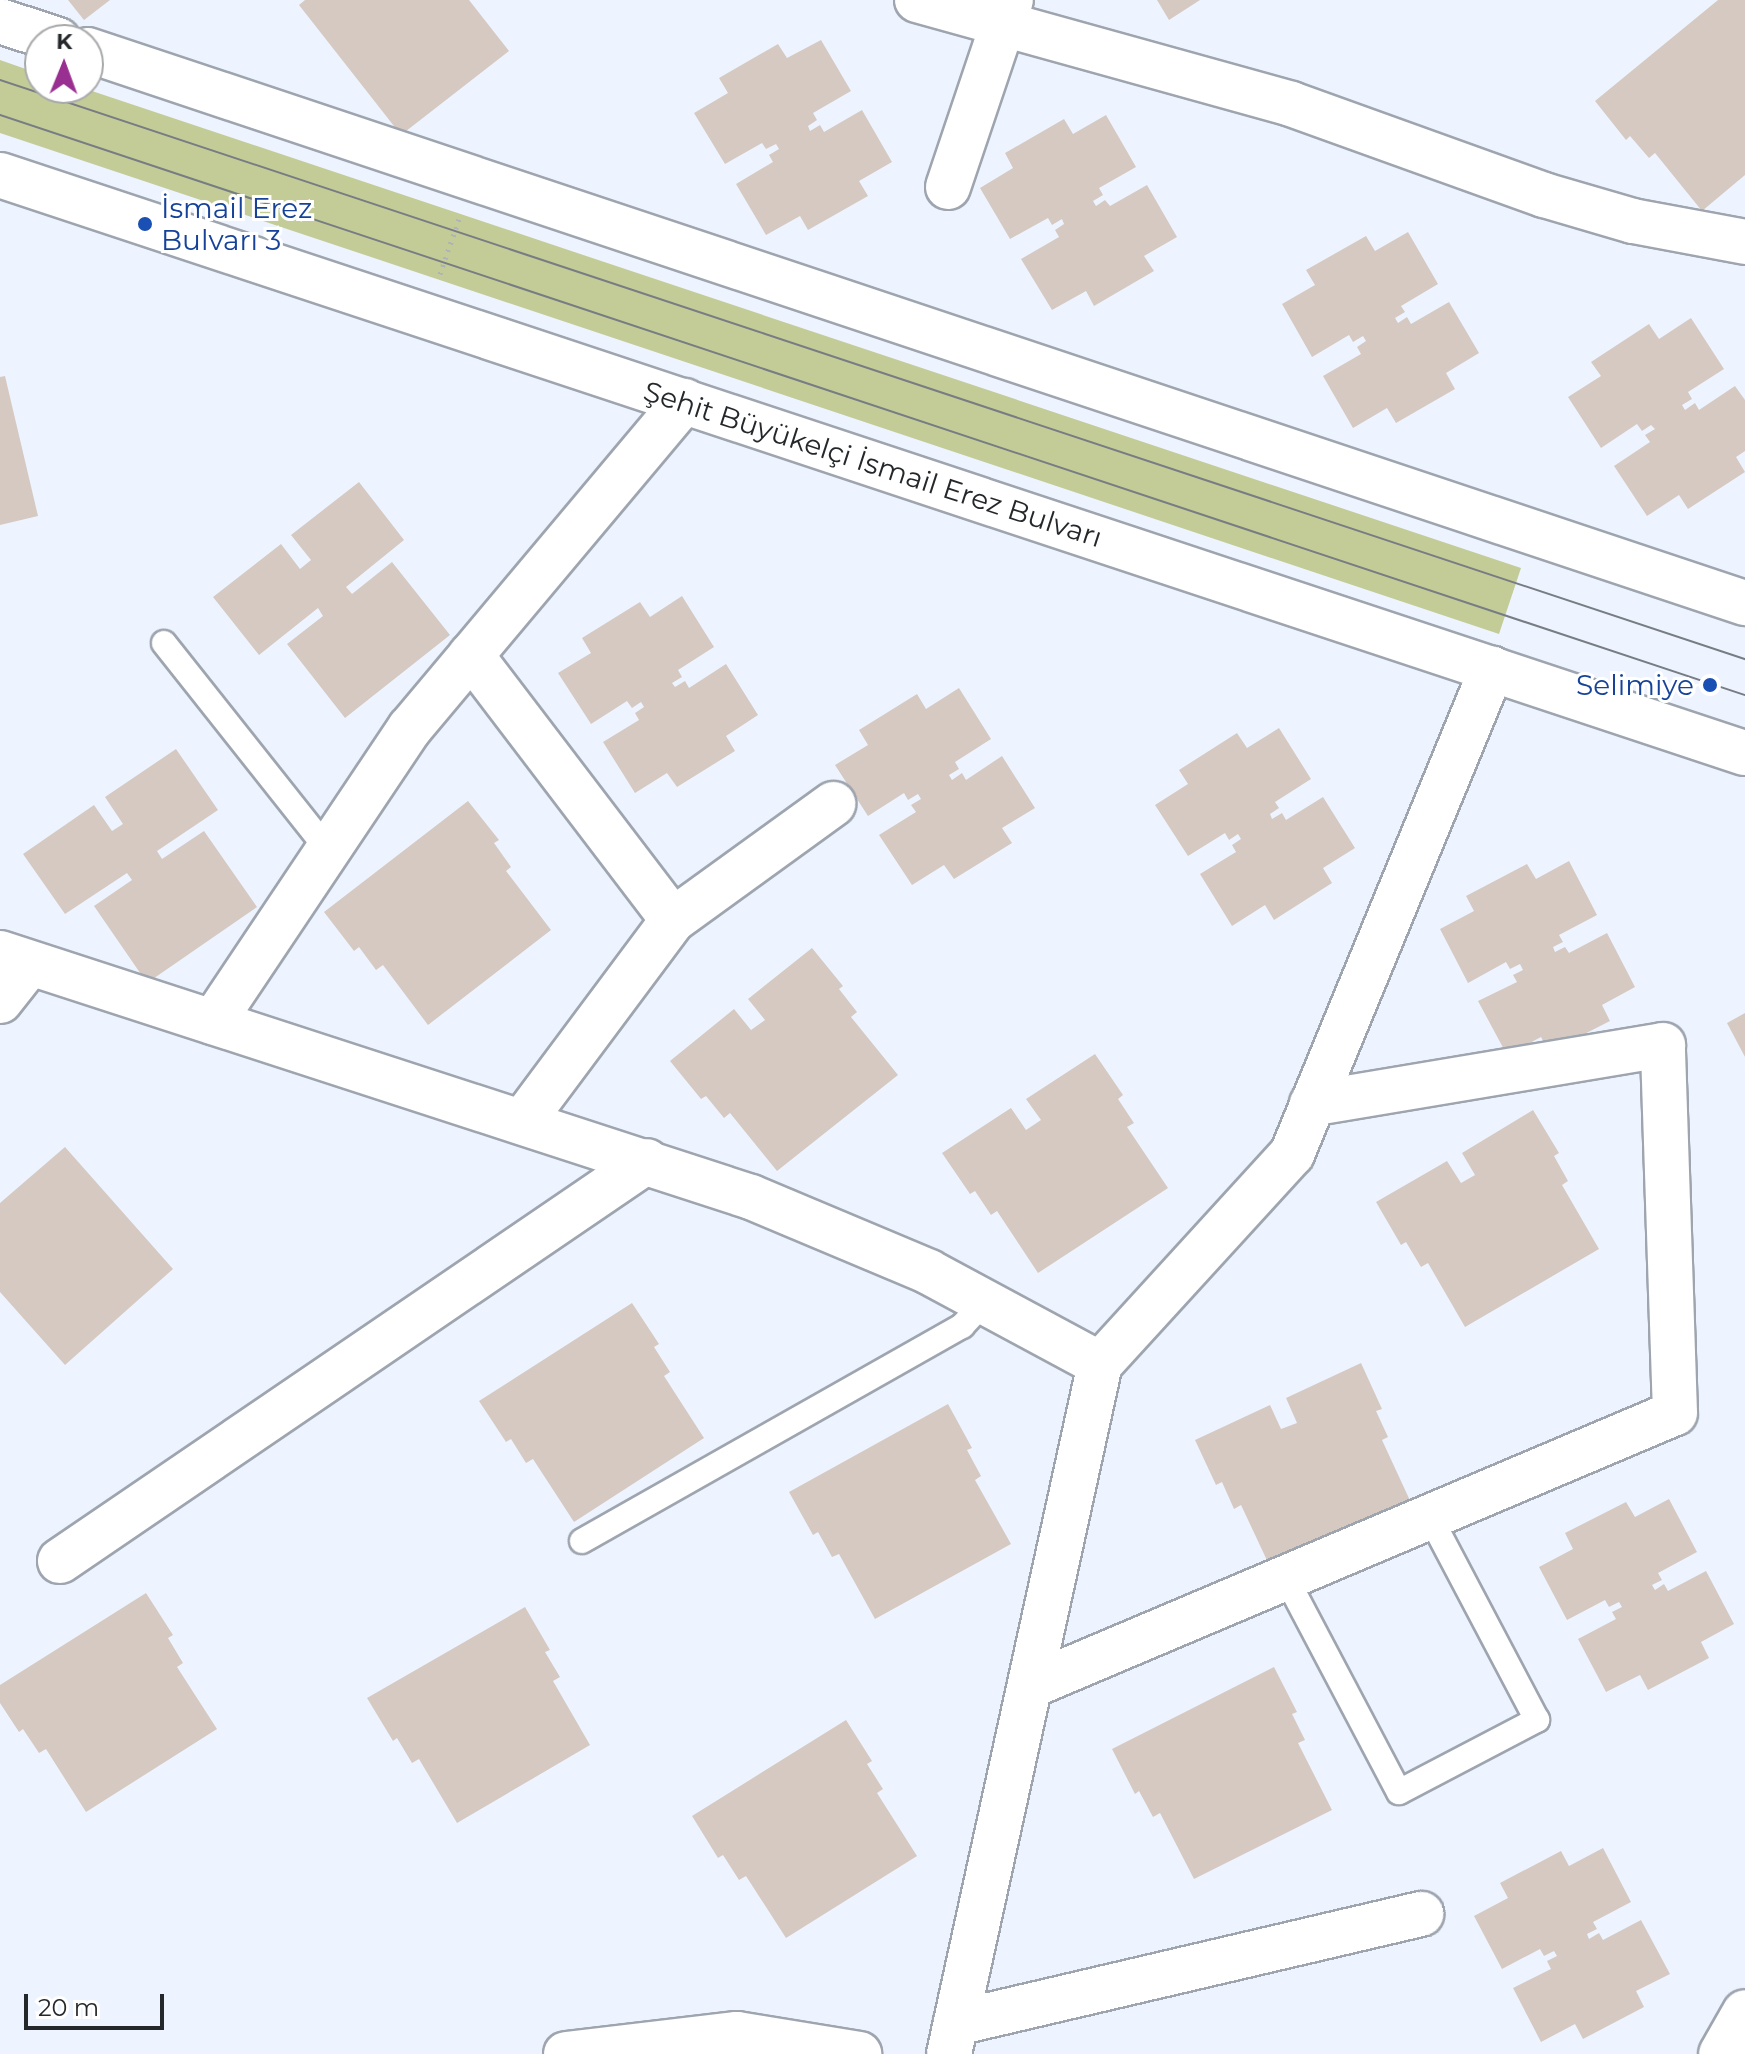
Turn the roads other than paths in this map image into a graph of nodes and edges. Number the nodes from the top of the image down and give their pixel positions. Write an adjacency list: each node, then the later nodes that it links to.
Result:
1 (917, 0): 2 (street)
2 (1007, 11): 7 (street); 8 (street)
3 (0, 21): 4 (street)
4 (24, 29)
5 (104, 55): 10 (street)
6 (0, 175): 9 (street, Şehit Büyükelçi İsmail Erez Bulvarı)
7 (948, 187)
8 (1745, 242)
9 (684, 401): 12 (street); 13 (street, Şehit Büyükelçi İsmail Erez Bulvarı)
10 (1745, 603)
11 (164, 643): 16 (lane)
12 (471, 655): 16 (street); 17 (street)
13 (1492, 669): 14 (street, Şehit Büyükelçi İsmail Erez Bulvarı); 21 (street)
14 (1745, 753)
15 (833, 804): 17 (street)
16 (328, 850): 20 (street)
17 (673, 920): 22 (street)
18 (15, 958): 19 (street); 20 (street)
19 (0, 1001)
20 (213, 1022): 22 (street)
21 (1312, 1104): 25 (street); 26 (street)
22 (523, 1121): 23 (street)
23 (647, 1161): 24 (street); 28 (street)
24 (985, 1301): 25 (street); 27 (lane)
25 (1100, 1364): 30 (street)
26 (1430, 1517): 29 (street); 29 (lane)
27 (582, 1541)
28 (60, 1561)
29 (1286, 1578): 30 (street)
30 (1030, 1686): 33 (street)
31 (1421, 1914): 33 (street)
32 (1745, 2012): 36 (street)
33 (953, 2038)
34 (566, 2054): 35 (street)
35 (859, 2054)
36 (1721, 2054)

